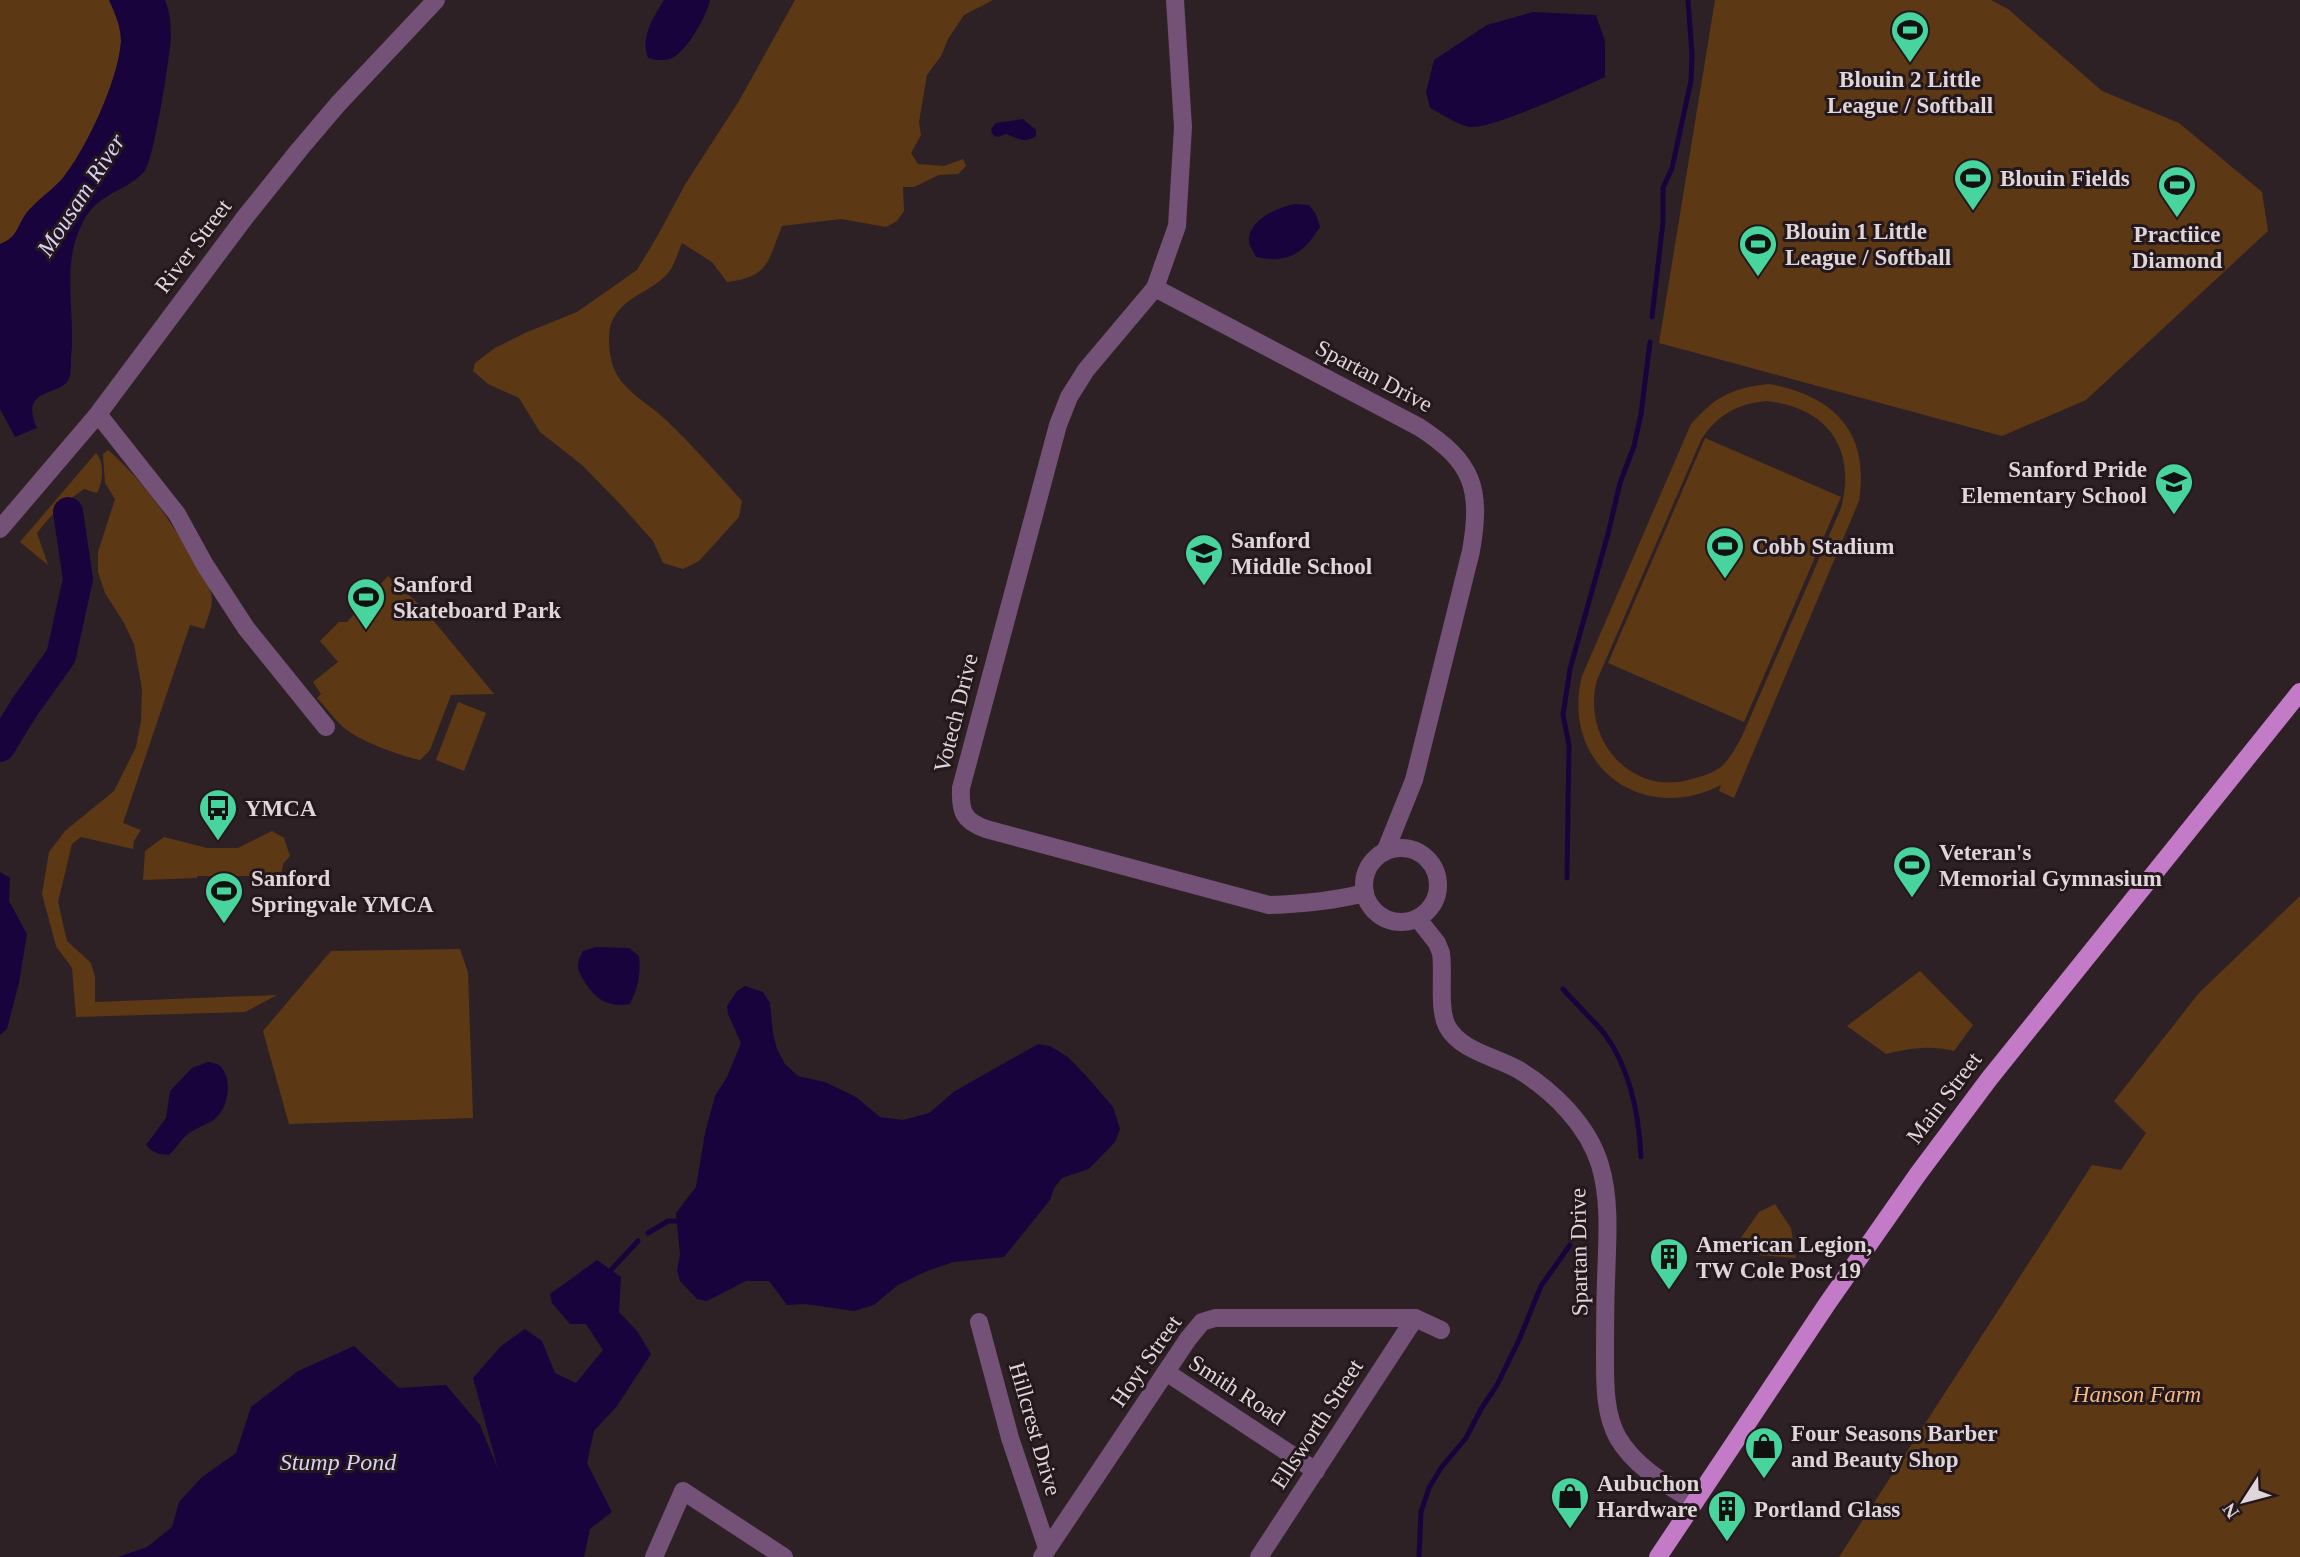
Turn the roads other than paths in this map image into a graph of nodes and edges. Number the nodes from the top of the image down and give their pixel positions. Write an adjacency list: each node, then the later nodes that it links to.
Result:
1 (436, 0): 4 (street, River Street)
2 (1175, 0): 3 (street)
3 (1155, 288): 8 (street, Spartan Drive); 9 (street, Votech Drive)
4 (98, 414): 5 (street, River Street); 7 (street)
5 (0, 529)
6 (2300, 692): 16 (main road, Main Street)
7 (326, 727)
8 (1385, 852): 9 (street); 10 (street)
9 (1365, 893): 10 (street)
10 (1418, 919): 16 (street, Spartan Drive)
11 (1415, 1318): 13 (street, Hoyt Street); 14 (street, Hoyt Street); 15 (street, Ellsworth Street)
12 (979, 1322): 17 (street, Hillcrest Drive)
13 (1441, 1329)
14 (1166, 1372): 15 (street, Smith Road); 17 (street, Hoyt Street)
15 (1316, 1471): 20 (street, Ellsworth Street)
16 (1695, 1502): 21 (main road, Main Street)
17 (1044, 1553)
18 (654, 1557): 19 (street)
19 (784, 1557)
20 (1259, 1557)
21 (1658, 1557)

